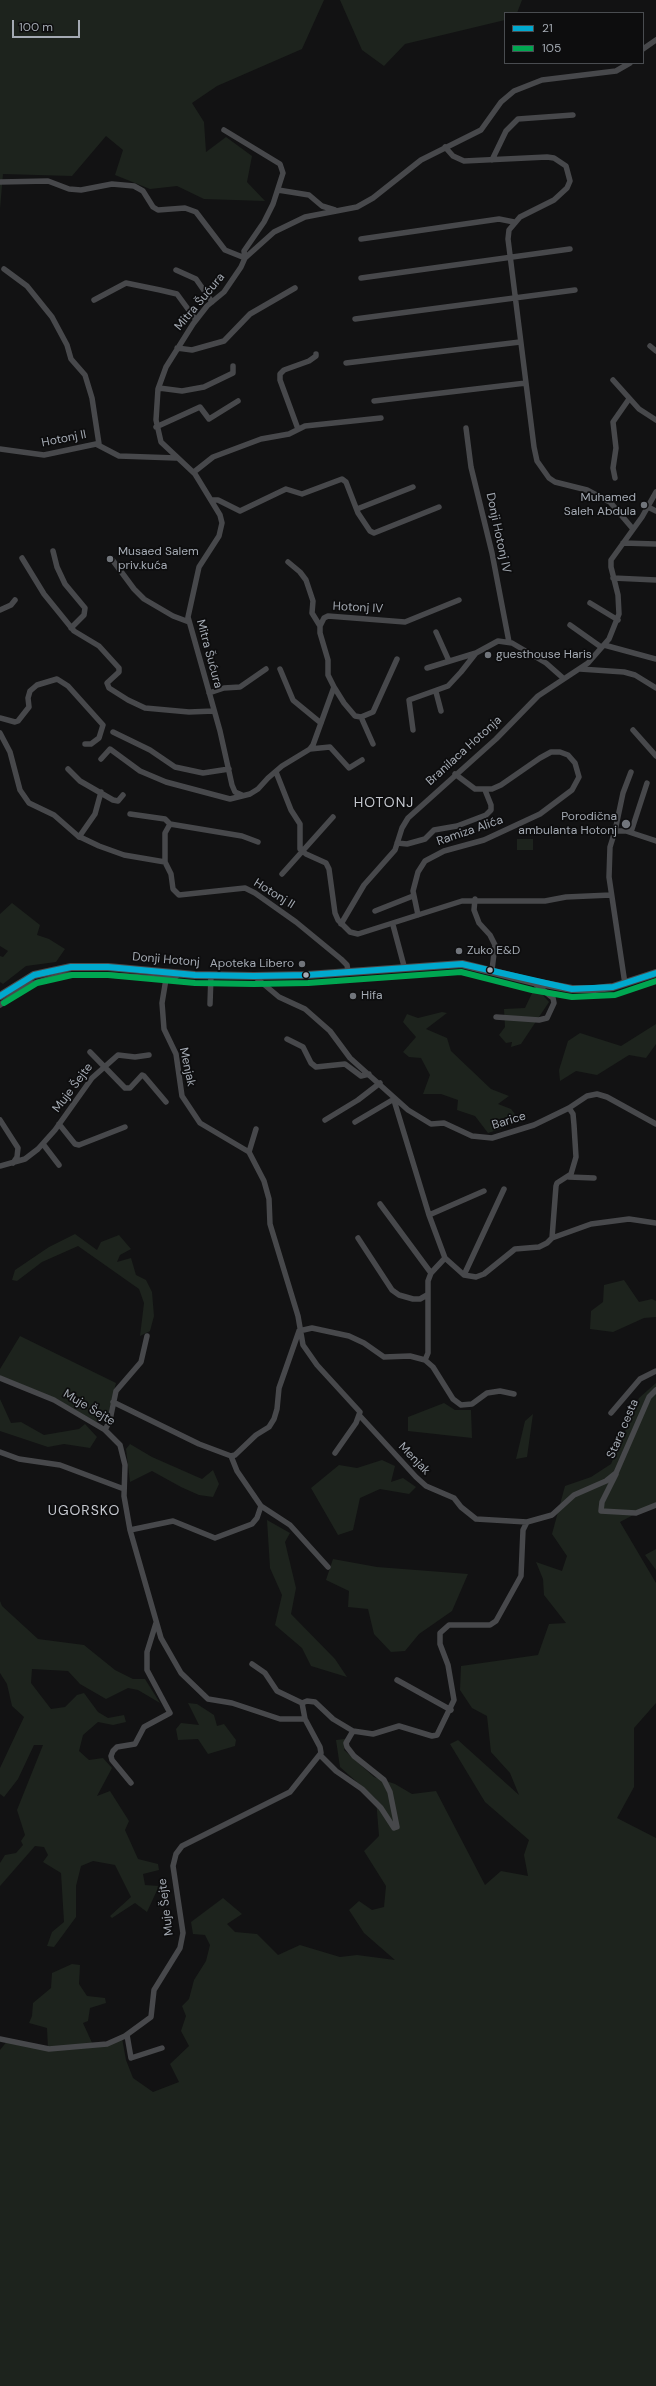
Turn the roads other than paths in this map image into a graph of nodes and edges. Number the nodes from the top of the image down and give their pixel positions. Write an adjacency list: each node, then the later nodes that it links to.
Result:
1 (656, 40): 2 (street)
2 (644, 48)
3 (628, 64): 6 (street)
4 (573, 115): 7 (street)
5 (224, 130): 9 (street, Mitra Šućura)
6 (445, 147): 7 (street); 10 (street)
7 (492, 160): 11 (street)
8 (0, 182): 15 (street)
9 (278, 190): 10 (street); 15 (street, Mitra Šućura)
10 (335, 210): 15 (street)
11 (514, 222): 12 (street); 14 (street)
12 (361, 239)
13 (570, 249): 14 (street)
14 (509, 257): 18 (street); 21 (street)
15 (245, 258): 23 (street, Mitra Šućura)
16 (4, 268): 44 (street)
17 (176, 270): 23 (street)
18 (361, 278)
19 (295, 288): 28 (street)
20 (575, 290): 21 (street)
21 (514, 297): 24 (street); 26 (street)
22 (94, 300): 25 (street)
23 (212, 302): 25 (street, Mitra Šućura)
24 (355, 319)
25 (196, 320): 28 (street, Mitra Šućura)
26 (520, 342): 31 (street); 34 (street)
27 (650, 346): 29 (street)
28 (177, 348): 35 (street, Mitra Šućura)
29 (656, 351)
30 (316, 354): 43 (street)
31 (346, 364)
32 (233, 366): 35 (street)
33 (613, 380): 36 (street)
34 (526, 383): 37 (street); 56 (street)
35 (159, 388): 41 (street, Mitra Šućura)
36 (629, 399): 40 (street); 48 (street)
37 (374, 401)
38 (238, 402): 41 (street)
39 (380, 418): 43 (street)
40 (656, 420)
41 (156, 427): 46 (street, Mitra Šućura)
42 (466, 428): 75 (street, Donji Hotonj IV)
43 (298, 429): 47 (street)
44 (99, 444): 45 (street, Hotonj II); 46 (street, Hotonj II)
45 (0, 449)
46 (176, 458): 47 (street, Mitra Šućura)
47 (194, 472): 51 (street, Mitra Šućura)
48 (615, 478)
49 (413, 487): 54 (street)
50 (656, 492): 53 (street, Branilaca Hotonja)
51 (211, 500): 54 (street); 70 (street, Mitra Šućura)
52 (439, 507): 54 (street)
53 (648, 507): 55 (street); 56 (street, Branilaca Hotonja)
54 (357, 509)
55 (656, 511)
56 (633, 529): 57 (street, Branilaca Hotonja)
57 (623, 543): 58 (street); 63 (street, Branilaca Hotonja)
58 (656, 544)
59 (53, 551): 73 (street)
60 (22, 558): 73 (street)
61 (111, 558): 70 (street)
62 (288, 562): 72 (street)
63 (613, 578): 64 (street); 69 (street, Branilaca Hotonja)
64 (656, 580)
65 (15, 600): 68 (street)
66 (459, 600): 72 (street, Hotonj IV)
67 (590, 603): 69 (street)
68 (0, 610)
69 (618, 620): 76 (street, Branilaca Hotonja)
70 (189, 622): 89 (street, Mitra Šućura)
71 (570, 625): 76 (street)
72 (320, 626): 86 (street, Hotonj IV)
73 (71, 628): 90 (street)
74 (436, 632): 80 (street)
75 (510, 642): 77 (street); 85 (street)
76 (603, 646): 79 (street); 84 (street, Branilaca Hotonja)
77 (476, 653): 80 (street); 88 (street)
78 (397, 658): 93 (street)
79 (656, 659)
80 (449, 661): 81 (street)
81 (427, 668)
82 (266, 669): 89 (street)
83 (280, 669): 94 (street)
84 (580, 669): 85 (street, Branilaca Hotonja); 87 (street)
85 (563, 678): 109 (street, Branilaca Hotonja)
86 (334, 687): 93 (street, Hotonj IV); 94 (street)
87 (656, 688)
88 (436, 692): 91 (street); 95 (street)
89 (209, 693): 90 (street, Mitra Šućura)
90 (214, 711): 106 (street, Mitra Šućura)
91 (441, 711)
92 (0, 718): 99 (street)
93 (361, 718): 100 (street, Hotonj IV)
94 (321, 723): 101 (street)
95 (413, 730)
96 (633, 730): 102 (street)
97 (113, 732): 106 (street)
98 (0, 733): 120 (street)
99 (85, 744)
100 (373, 744)
101 (310, 749): 104 (street); 107 (street)
102 (656, 756)
103 (101, 759): 114 (street)
104 (362, 760)
105 (68, 768): 112 (street)
106 (228, 768): 114 (street, Mitra Šućura)
107 (276, 772): 114 (street); 124 (street)
108 (631, 772): 118 (street)
109 (455, 774): 111 (street); 123 (street, Branilaca Hotonja)
110 (647, 783): 119 (street)
111 (485, 790): 123 (street); 128 (street, Ramiza Alića)
112 (101, 792): 113 (street); 120 (street)
113 (123, 795)
114 (242, 795)
115 (130, 814): 117 (street)
116 (333, 817): 124 (street)
117 (170, 824): 122 (street); 125 (street, Hotonj II)
118 (615, 831): 119 (street); 127 (street)
119 (631, 832): 121 (street)
120 (79, 837): 125 (street)
121 (656, 841)
122 (258, 842)
123 (397, 843): 132 (street, Branilaca Hotonja)
124 (302, 852): 126 (street); 132 (street)
125 (165, 862): 136 (street, Hotonj II)
126 (282, 874)
127 (611, 895): 129 (street); 143 (street)
128 (413, 896): 130 (street); 131 (street, Ramiza Alića)
129 (475, 899): 131 (street); 135 (street)
130 (376, 911)
131 (418, 915): 133 (street)
132 (341, 924): 133 (street)
133 (392, 925): 134 (street)
134 (404, 966): 135 (main road, Donji Hotonj); 136 (main road, Donji Hotonj)
135 (492, 970): 142 (main road, Donji Hotonj)
136 (348, 971): 140 (main road, Donji Hotonj)
137 (656, 973): 143 (main road, Donji Hotonj)
138 (179, 974): 139 (main road, Donji Hotonj); 141 (street); 144 (main road, Donji Hotonj)
139 (211, 975): 140 (main road, Donji Hotonj); 145 (street)
140 (254, 976): 152 (street, Barice)
141 (166, 979): 146 (street); 165 (street, Menjak)
142 (533, 982): 143 (main road, Donji Hotonj); 147 (street, Donji Hotonj)
143 (625, 984)
144 (0, 996)
145 (210, 1004)
146 (0, 1005)
147 (496, 1017)
148 (287, 1039): 152 (street, Barice)
149 (90, 1052): 151 (street, Muje Šejte)
150 (149, 1055): 151 (street, Muje Šejte)
151 (104, 1066): 155 (street, Muje Šejte); 160 (street, Muje Šejte)
152 (369, 1074): 153 (street, Barice)
153 (380, 1083): 154 (street, Barice); 158 (street)
154 (393, 1097): 156 (street, Barice); 159 (street); 174 (street, Barice)
155 (166, 1102)
156 (569, 1108): 161 (street, Barice); 169 (street)
157 (0, 1120): 166 (street)
158 (325, 1120)
159 (355, 1122)
160 (59, 1124): 162 (street, Muje Šejte); 164 (street, Muje Šejte)
161 (656, 1124)
162 (125, 1127)
163 (256, 1129): 165 (street)
164 (43, 1144): 166 (street, Muje Šejte); 167 (street)
165 (249, 1152): 182 (street, Menjak)
166 (13, 1164): 168 (street, Muje Šejte)
167 (59, 1165)
168 (0, 1166)
169 (569, 1177): 170 (street); 177 (street)
170 (594, 1178)
171 (504, 1190): 180 (street)
172 (484, 1191): 174 (street)
173 (380, 1204): 179 (street)
174 (429, 1215): 178 (street, Barice)
175 (656, 1224): 177 (street)
176 (358, 1238): 181 (street)
177 (552, 1238): 180 (street)
178 (445, 1258): 179 (street); 180 (street, Barice)
179 (431, 1273): 181 (street)
180 (464, 1275)
181 (427, 1295): 184 (street)
182 (299, 1331): 184 (street); 191 (street, Menjak); 195 (street, Menjak)
183 (147, 1336): 189 (street)
184 (425, 1360): 188 (street)
185 (656, 1371): 190 (street, Stara cesta)
186 (0, 1378): 192 (street, Muje Šejte)
187 (656, 1390): 196 (street, Stara cesta)
188 (514, 1394)
189 (113, 1402): 192 (street); 195 (street)
190 (611, 1413)
191 (360, 1416): 194 (street); 200 (street, Menjak)
192 (105, 1430): 197 (street, Muje Šejte)
193 (0, 1452): 197 (street)
194 (335, 1453)
195 (231, 1456): 199 (street)
196 (616, 1473): 198 (street); 200 (street, Stara cesta)
197 (124, 1489): 201 (street, Muje Šejte)
198 (656, 1505)
199 (261, 1506): 201 (street); 202 (street)
200 (527, 1522): 207 (street)
201 (130, 1530): 203 (street, Muje Šejte)
202 (328, 1567)
203 (156, 1623): 208 (street, Muje Šejte); 211 (street)
204 (252, 1664): 206 (street)
205 (397, 1680): 207 (street)
206 (302, 1703): 208 (street); 209 (street)
207 (450, 1710): 209 (street)
208 (305, 1719): 210 (street)
209 (353, 1731): 210 (street)
210 (320, 1755): 212 (street, Muje Šejte)
211 (131, 1783)
212 (127, 2035): 213 (street, Muje Šejte); 214 (street)
213 (0, 2039)
214 (162, 2048)

